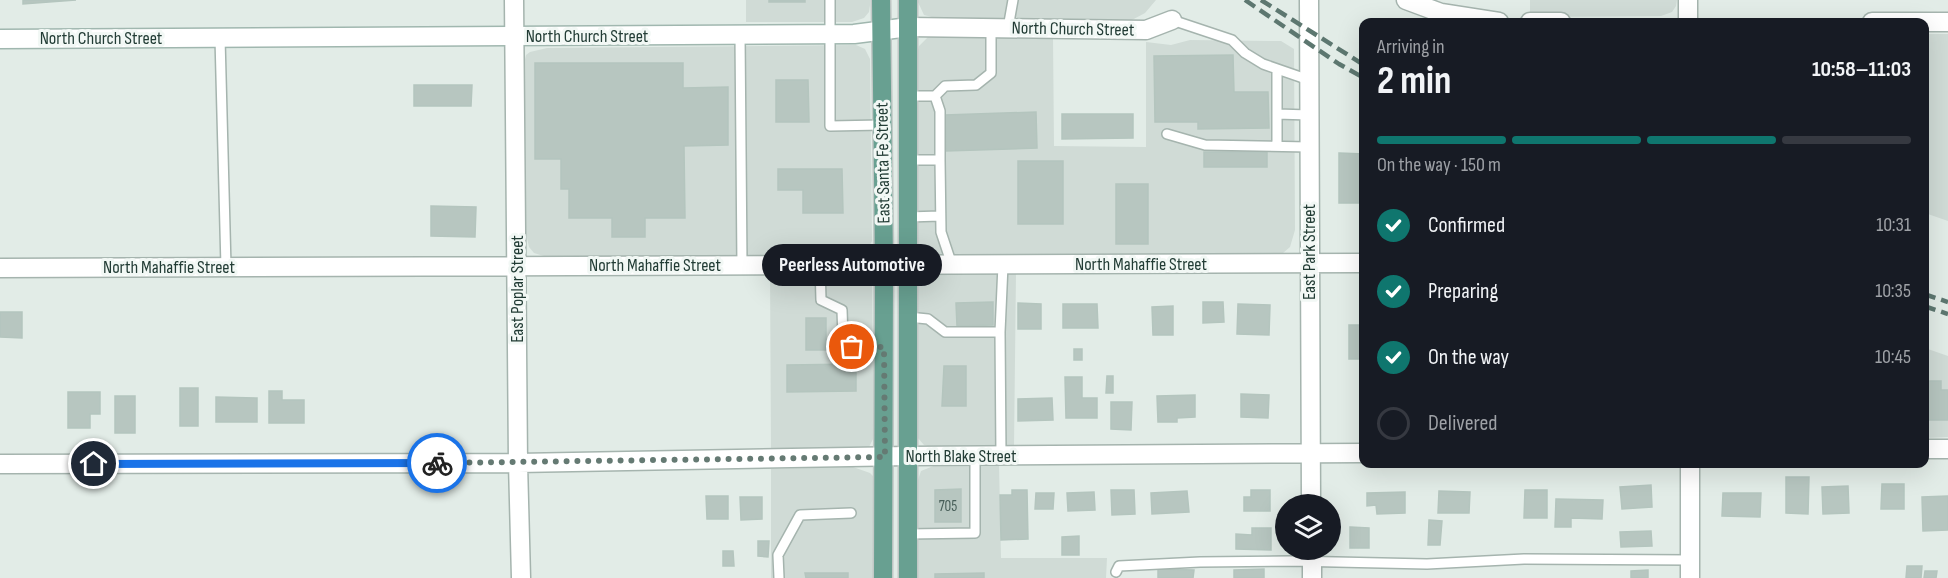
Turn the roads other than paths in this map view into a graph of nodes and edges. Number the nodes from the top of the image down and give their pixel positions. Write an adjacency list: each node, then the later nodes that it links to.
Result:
1 (514, 0): 19 (street, East Poplar Street)
2 (830, 0): 17 (lane)
3 (881, 0): 16 (main road, East Santa Fe Street)
4 (908, 0): 14 (main road, East Santa Fe Street)
5 (1013, 0): 15 (lane)
6 (1309, 0): 23 (street, East Park Street)
7 (1406, 0): 9 (street)
8 (1688, 0): 10 (street)
9 (1473, 18)
10 (1688, 18)
11 (1172, 20): 15 (street, North Church Street); 22 (lane)
12 (1929, 22): 13 (street)
13 (1948, 22)
14 (909, 27): 15 (street, North Church Street); 16 (street, North Church Street); 24 (main road, East Santa Fe Street)
15 (1000, 28): 25 (lane)
16 (880, 30): 17 (street, North Church Street); 28 (main road, East Santa Fe Street)
17 (830, 34): 18 (street, North Church Street); 28 (lane)
18 (740, 35): 19 (street, North Church Street); 38 (lane)
19 (514, 36): 20 (street, North Church Street); 44 (street, East Poplar Street)
20 (220, 38): 21 (street, North Church Street); 45 (lane)
21 (0, 39)
22 (1277, 69): 23 (lane); 26 (lane)
23 (1309, 80): 27 (street, East Park Street)
24 (909, 96): 25 (lane); 32 (main road, East Santa Fe Street)
25 (935, 96): 33 (lane)
26 (1277, 114): 27 (lane); 30 (lane)
27 (1309, 115): 31 (street, East Park Street)
28 (882, 125): 40 (main road, East Santa Fe Street)
29 (1167, 134): 30 (lane)
30 (1277, 146): 31 (lane)
31 (1309, 147): 37 (street, East Park Street)
32 (908, 160): 33 (lane); 35 (main road, East Santa Fe Street)
33 (940, 160): 34 (lane)
34 (940, 216): 35 (lane); 42 (lane)
35 (908, 217): 41 (main road, East Santa Fe Street)
36 (1359, 263): 37 (street, North Mahaffie Street)
37 (1309, 264): 43 (street, North Mahaffie Street); 52 (street, East Park Street)
38 (742, 265): 39 (street, North Mahaffie Street); 44 (street, North Mahaffie Street)
39 (820, 265): 40 (street, North Mahaffie Street); 49 (lane)
40 (884, 265): 41 (street, North Mahaffie Street); 49 (main road, East Santa Fe Street)
41 (908, 265): 42 (street, North Mahaffie Street); 47 (main road, East Santa Fe Street)
42 (952, 265): 43 (street, North Mahaffie Street)
43 (1002, 265): 48 (lane)
44 (517, 266): 45 (street, North Mahaffie Street); 58 (street, East Poplar Street)
45 (226, 267): 46 (street, North Mahaffie Street)
46 (0, 268)
47 (908, 317): 48 (lane); 54 (main road, East Santa Fe Street)
48 (1000, 332): 56 (lane)
49 (884, 347): 57 (main road, East Santa Fe Street)
50 (1929, 449): 51 (street)
51 (1948, 449)
52 (1311, 453): 53 (street, North Blake Street); 56 (street, North Blake Street); 61 (street, East Park Street)
53 (1359, 453)
54 (908, 456): 55 (street, North Blake Street); 57 (street, North Blake Street); 63 (main road, East Santa Fe Street)
55 (975, 456): 56 (street, North Blake Street); 63 (lane)
56 (1001, 456)
57 (885, 457): 58 (street, North Blake Street); 69 (main road, East Santa Fe Street)
58 (518, 462): 59 (street, North Blake Street); 67 (street, East Poplar Street)
59 (0, 464)
60 (1690, 468): 65 (street)
61 (1311, 494)
62 (851, 513): 68 (lane)
63 (908, 534): 70 (main road, East Santa Fe Street)
64 (1312, 563): 65 (lane); 66 (lane)
65 (1690, 569)
66 (1116, 572)
67 (521, 578)
68 (778, 578)
69 (883, 578)
70 (908, 578)

